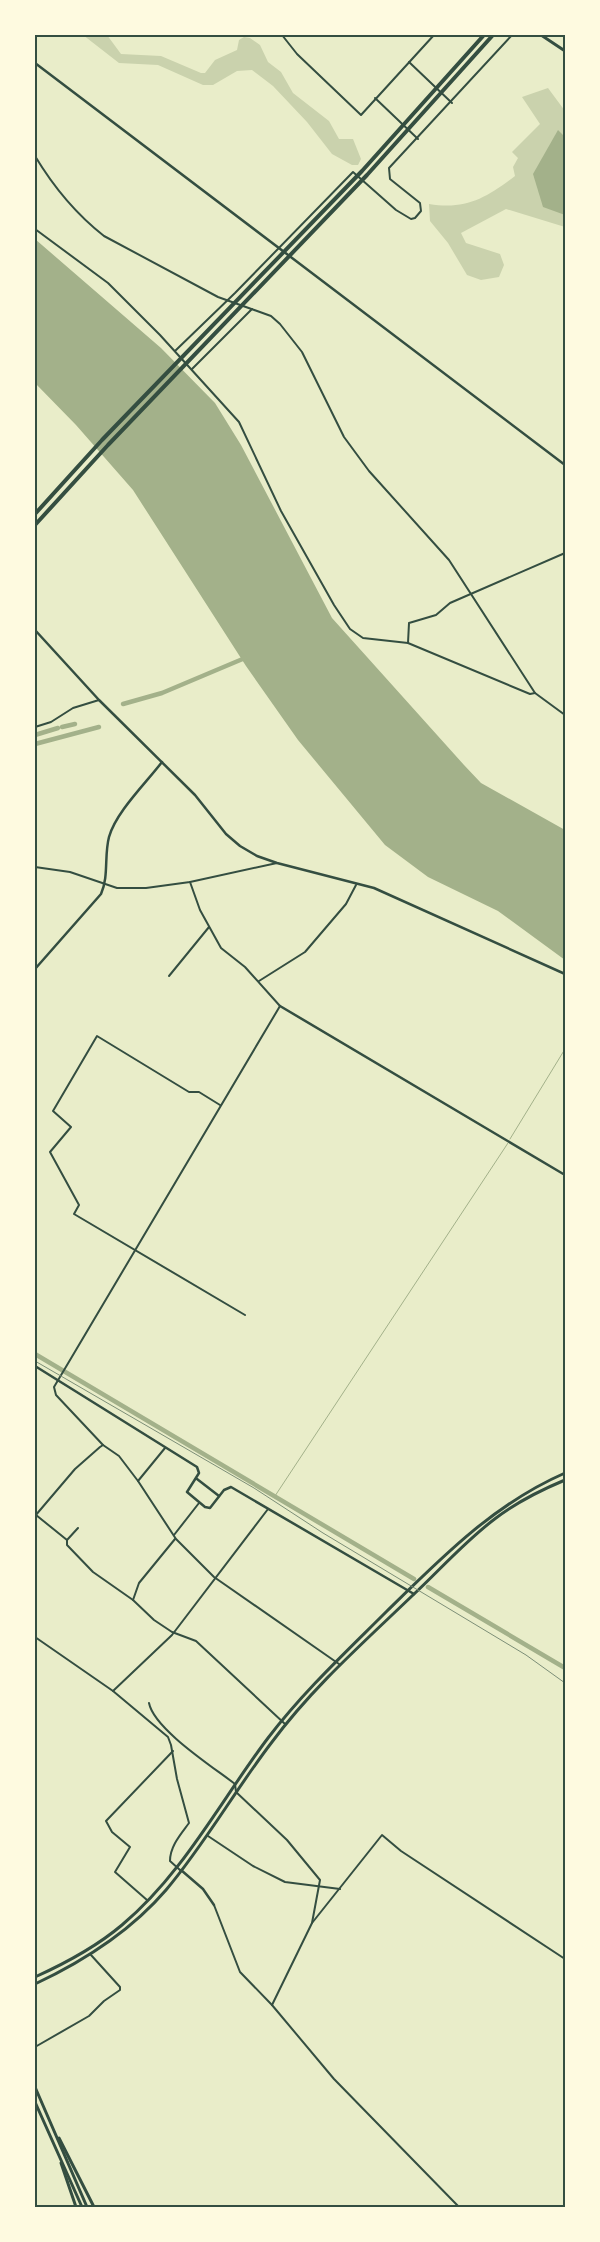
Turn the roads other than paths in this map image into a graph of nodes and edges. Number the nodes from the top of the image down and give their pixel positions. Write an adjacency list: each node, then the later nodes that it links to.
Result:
1 (282, 35): 10 (street)
2 (434, 35): 8 (street)
3 (484, 35): 21 (highway)
4 (493, 35): 22 (highway)
5 (512, 35): 11 (street)
6 (541, 35): 7 (main road)
7 (565, 51)
8 (409, 62): 10 (street); 11 (street)
9 (35, 63): 15 (street)
10 (375, 98): 12 (street)
11 (451, 102): 12 (street)
12 (417, 138): 15 (street)
13 (35, 156): 16 (street)
14 (35, 229): 18 (street)
15 (278, 247): 16 (street); 20 (street)
16 (226, 301): 17 (street); 18 (street)
17 (252, 309): 19 (street); 24 (street)
18 (175, 351): 19 (street)
19 (192, 369): 26 (street)
20 (565, 465)
21 (35, 514)
22 (35, 525)
23 (565, 553): 24 (street)
24 (471, 594): 26 (street); 27 (street)
25 (35, 630): 28 (street)
26 (408, 643): 27 (street)
27 (535, 694): 29 (street)
28 (99, 700): 30 (street); 31 (street)
29 (565, 715)
30 (35, 727)
31 (162, 762): 32 (street); 36 (street)
32 (277, 862): 34 (street); 35 (street)
33 (35, 866): 36 (street)
34 (190, 882): 36 (street); 37 (street)
35 (358, 882): 39 (street); 41 (street)
36 (105, 886): 38 (street)
37 (209, 926): 40 (street); 41 (street)
38 (35, 969)
39 (565, 974)
40 (169, 976)
41 (259, 982): 42 (street)
42 (280, 1006): 43 (street); 44 (street)
43 (220, 1105): 45 (street); 45 (street)
44 (565, 1175)
45 (135, 1250): 46 (street); 48 (street)
46 (244, 1316)
47 (35, 1366): 48 (street)
48 (58, 1380): 49 (street); 50 (street)
49 (103, 1445): 55 (street); 59 (street)
50 (165, 1448): 53 (street); 55 (street)
51 (565, 1468): 52 (street)
52 (565, 1473): 65 (main road)
53 (196, 1479): 56 (street); 57 (street)
54 (565, 1480): 66 (main road)
55 (138, 1481): 61 (street)
56 (219, 1496): 57 (street); 58 (street)
57 (199, 1503): 61 (street)
58 (268, 1509): 64 (street); 65 (street)
59 (36, 1515): 63 (street)
60 (78, 1528): 63 (street)
61 (174, 1535): 62 (street)
62 (176, 1539): 64 (street); 67 (street)
63 (67, 1540): 67 (street)
64 (214, 1577): 68 (street); 70 (street)
65 (408, 1590): 66 (street); 70 (main road)
66 (414, 1594): 71 (main road)
67 (134, 1600): 68 (street)
68 (173, 1632): 72 (street); 74 (street)
69 (35, 1637): 72 (street)
70 (335, 1661): 71 (street); 74 (main road)
71 (339, 1664): 75 (main road)
72 (113, 1691): 76 (street)
73 (149, 1703): 76 (street)
74 (282, 1721): 75 (street); 78 (main road)
75 (286, 1724): 79 (main road)
76 (168, 1735): 77 (street); 78 (street)
77 (173, 1751): 81 (street); 84 (street)
78 (235, 1784): 79 (street); 81 (main road)
79 (236, 1792): 80 (main road); 82 (street)
80 (206, 1835): 81 (main road); 82 (street)
81 (179, 1869): 84 (main road); 85 (street); 87 (main road)
82 (319, 1886): 83 (street); 86 (street)
83 (340, 1889): 86 (street); 88 (street)
84 (148, 1901): 89 (main road)
85 (214, 1905): 91 (street)
86 (312, 1922): 91 (street)
87 (91, 1955): 90 (main road); 92 (street)
88 (565, 1959)
89 (35, 1977)
90 (35, 1984)
91 (272, 2005): 101 (street)
92 (35, 2047)
93 (35, 2087): 95 (main road)
94 (35, 2102): 96 (main road)
95 (56, 2133): 99 (main road); 100 (main road)
96 (50, 2134): 97 (main road); 98 (main road)
97 (76, 2207)
98 (82, 2207)
99 (88, 2207)
100 (94, 2207)
101 (459, 2207)

